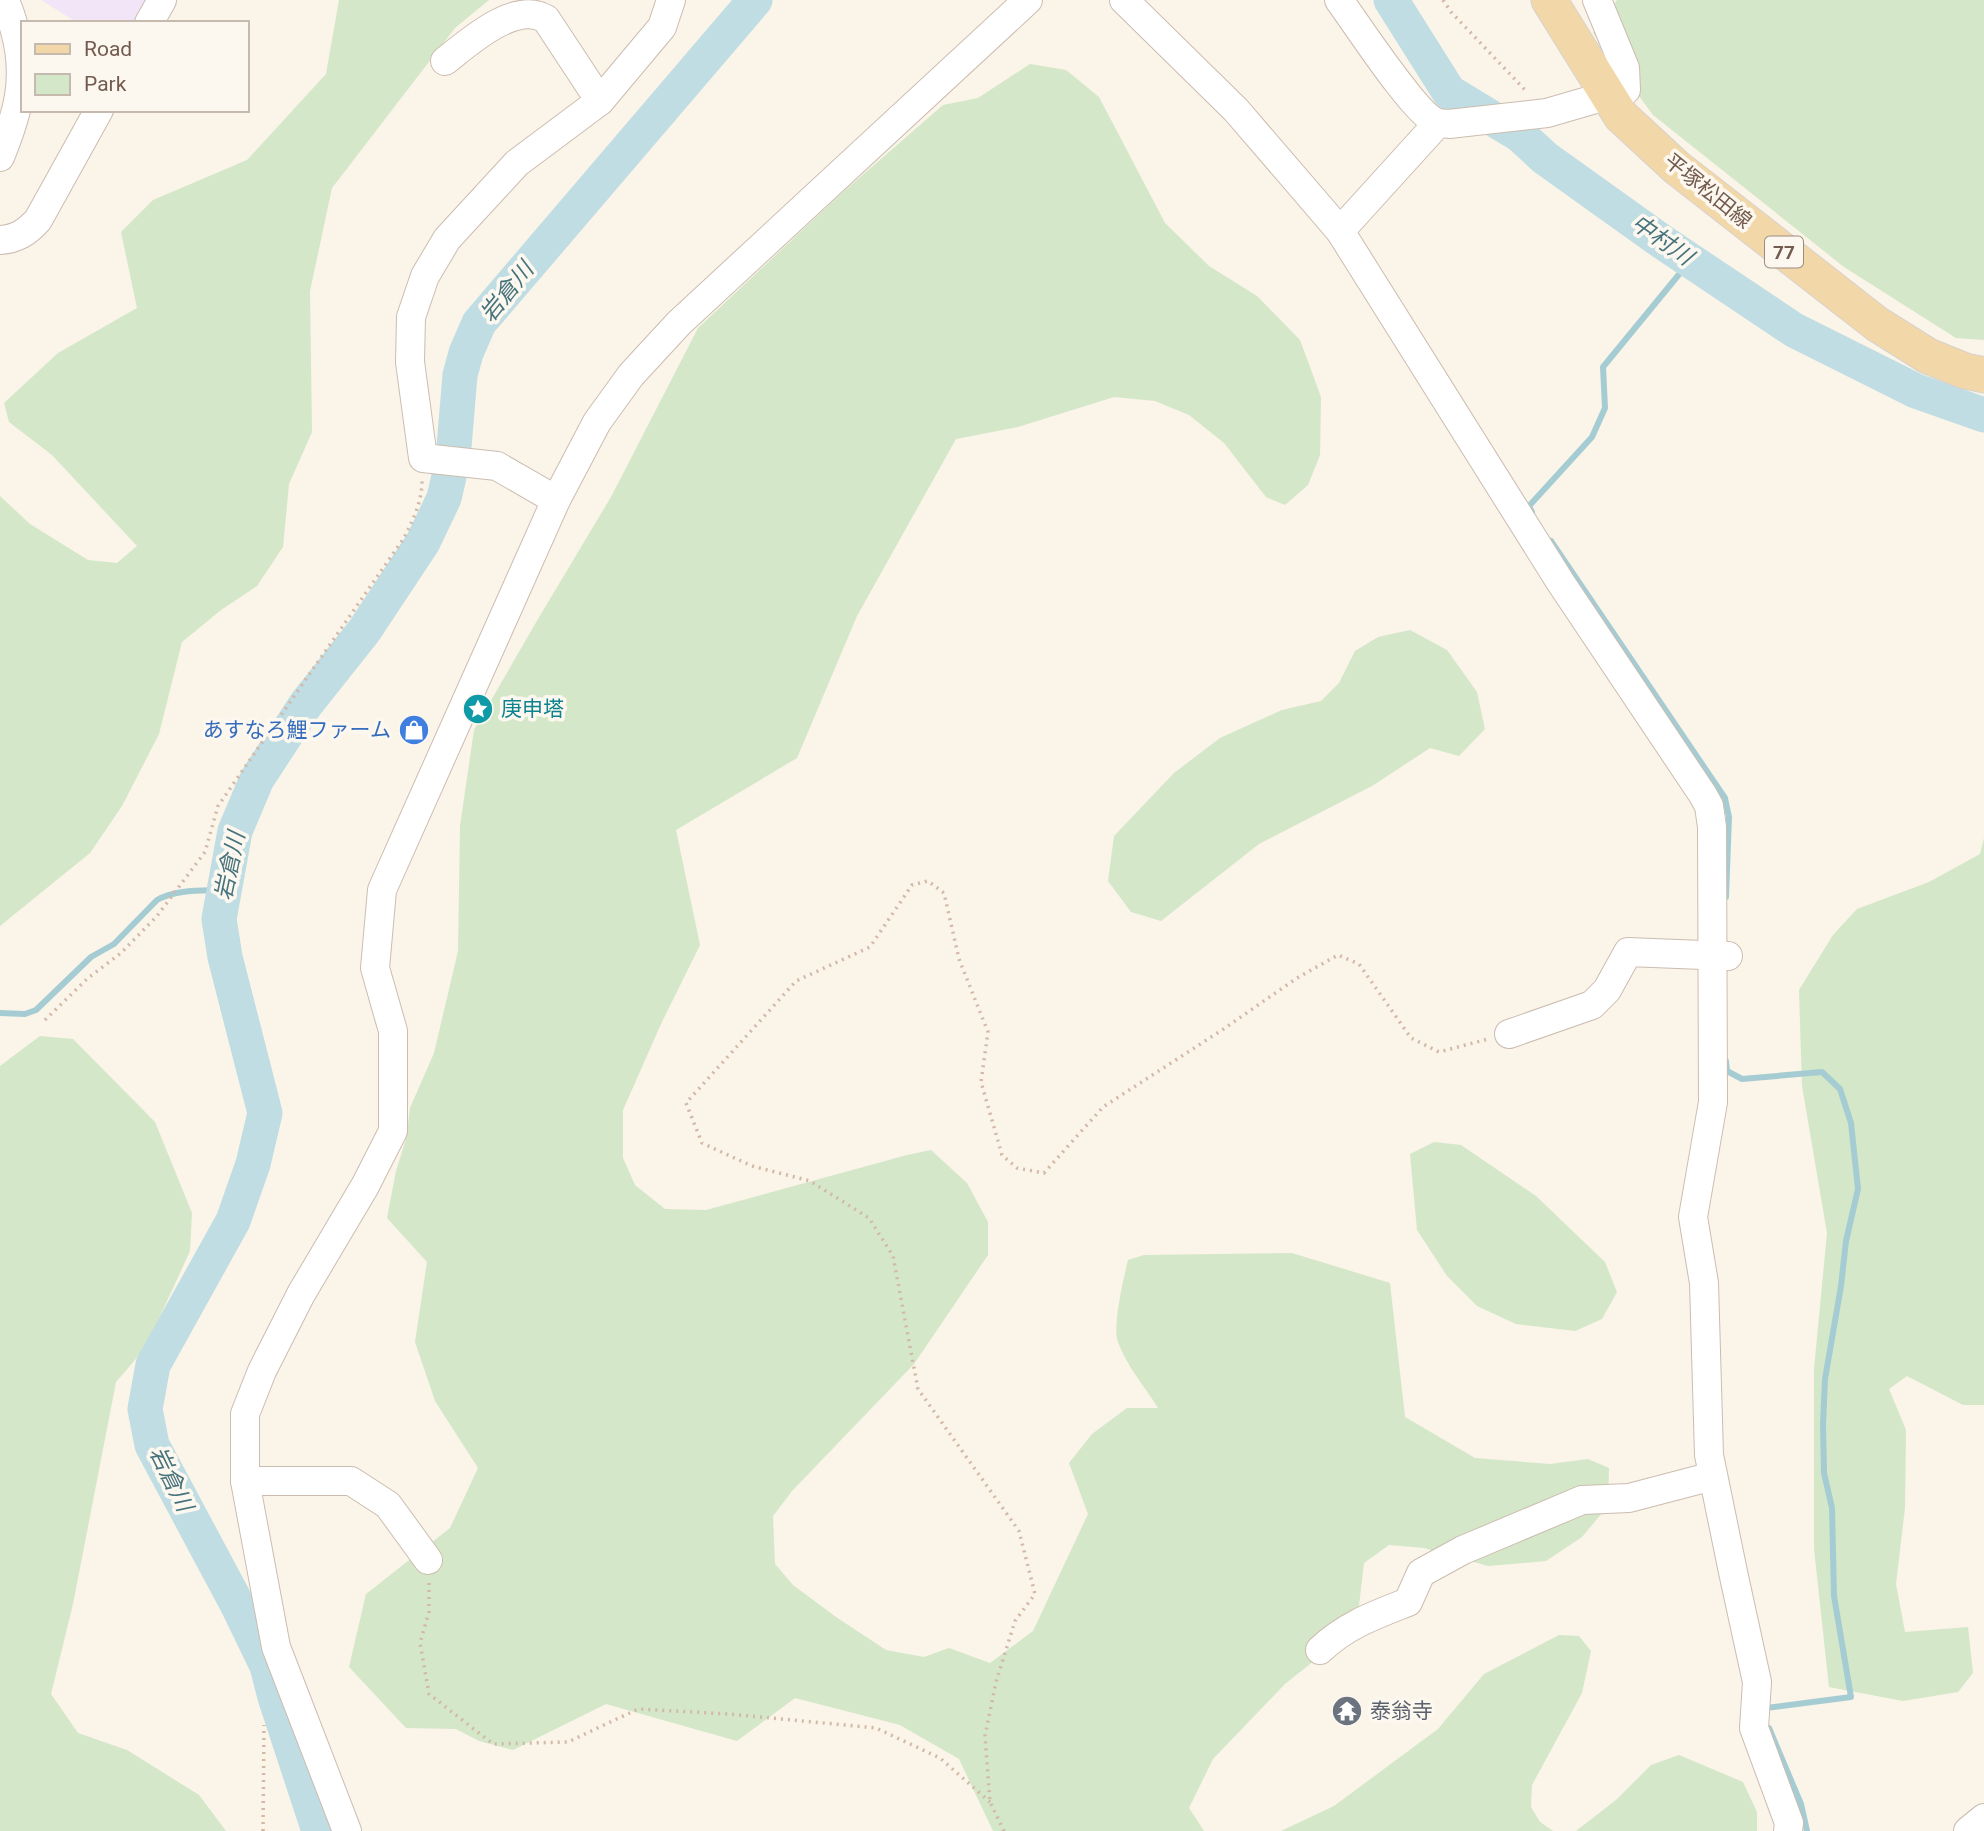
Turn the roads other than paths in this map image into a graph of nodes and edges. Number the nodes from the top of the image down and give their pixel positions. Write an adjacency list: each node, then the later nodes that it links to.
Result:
1 (5, 0): 11 (street)
2 (162, 0): 9 (street)
3 (671, 0): 14 (street)
4 (1028, 0): 21 (street)
5 (1124, 0): 18 (street)
6 (1339, 0): 16 (street)
7 (1549, 0): 13 (main road, 平塚松田線 / 77)
8 (1597, 0): 13 (street)
9 (150, 21)
10 (444, 61): 14 (street)
11 (21, 68)
12 (21, 92): 17 (street)
13 (1608, 94): 16 (street); 20 (main road, 平塚松田線 / 77)
14 (600, 101): 21 (street)
15 (98, 112): 19 (street)
16 (1450, 122): 18 (street)
17 (0, 158)
18 (1339, 231): 22 (street)
19 (0, 240)
20 (1984, 375)
21 (556, 500): 25 (street)
22 (1720, 956): 23 (street); 24 (street)
23 (1509, 1034)
24 (1713, 1476): 27 (street); 30 (street)
25 (246, 1481): 26 (street); 29 (street)
26 (428, 1560)
27 (1320, 1650)
28 (1984, 1818): 31 (street)
29 (347, 1831)
30 (1788, 1831)
31 (1968, 1831)

